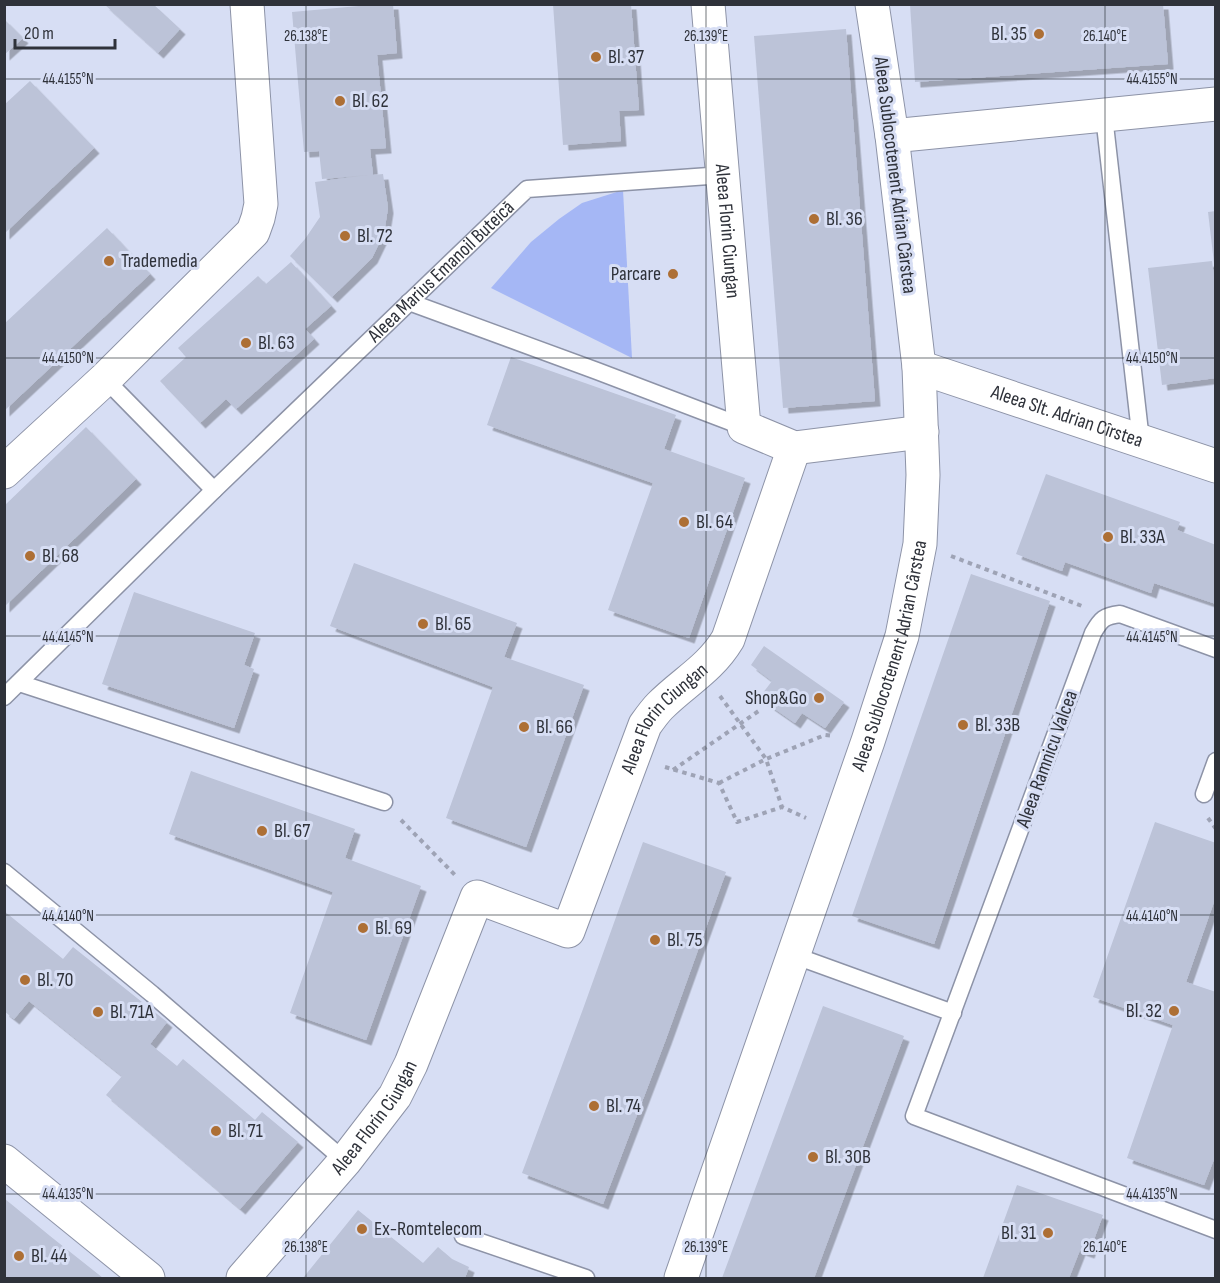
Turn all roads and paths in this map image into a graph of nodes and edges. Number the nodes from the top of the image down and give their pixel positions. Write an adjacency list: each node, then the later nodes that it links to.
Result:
1 (248, 4): 10 (street)
2 (708, 4): 7 (street, Aleea Florin Ciungan)
3 (872, 4): 6 (street, Aleea Sublocotenent Adrian Cârstea)
4 (1215, 104): 5 (street)
5 (1104, 116): 6 (street); 13 (lane)
6 (891, 136): 9 (street, Aleea Sublocotenent Adrian Cârstea)
7 (723, 175): 8 (lane, Aleea Marius Emanoil Buteică); 11 (street, Aleea Florin Ciungan)
8 (410, 302): 11 (lane); 17 (lane, Aleea Marius Emanoil Buteică)
9 (919, 367): 12 (street, Aleea Sublocotenent Adrian Cârstea); 13 (street, Aleea Slt. Adrian Cîrstea)
10 (105, 379): 16 (street); 17 (lane)
11 (744, 427): 14 (street)
12 (922, 432): 14 (street); 18 (street, Aleea Sublocotenent Adrian Cârstea)
13 (1140, 441): 15 (street, Aleea Slt. Adrian Cîrstea)
14 (794, 448): 21 (street, Aleea Florin Ciungan)
15 (1215, 466)
16 (4, 472)
17 (214, 490): 22 (lane, Aleea Marius Emanoil Buteică)
18 (920, 544): 19 (path); 26 (street, Aleea Sublocotenent Adrian Cârstea)
19 (1107, 616): 20 (lane); 39 (lane, Aleea Ramnicu Valcea)
20 (1215, 648)
21 (702, 670): 25 (path); 27 (street, Aleea Florin Ciungan)
22 (19, 683): 23 (lane, Aleea Marius Emanoil Buteică); 33 (lane)
23 (4, 697)
24 (760, 710): 25 (path)
25 (740, 724): 28 (path); 30 (path)
26 (868, 741): 28 (path); 35 (street, Aleea Sublocotenent Adrian Cârstea)
27 (632, 758): 30 (path); 37 (street, Aleea Florin Ciungan)
28 (766, 759): 31 (path); 34 (path)
29 (1215, 761): 32 (lane)
30 (673, 770): 31 (path)
31 (719, 783): 34 (path)
32 (1204, 794)
33 (384, 802): 37 (path)
34 (782, 807): 35 (path)
35 (837, 832): 38 (street, Aleea Sublocotenent Adrian Cârstea)
36 (4, 872): 41 (lane)
37 (477, 897): 41 (street, Aleea Florin Ciungan)
38 (793, 955): 39 (lane); 47 (street, Aleea Sublocotenent Adrian Cârstea)
39 (953, 1013): 42 (lane, Aleea Ramnicu Valcea)
40 (4, 1161): 44 (street)
41 (345, 1161): 45 (street, Aleea Florin Ciungan)
42 (1215, 1230)
43 (463, 1236): 46 (lane)
44 (148, 1278)
45 (243, 1278)
46 (586, 1278)
47 (681, 1278)

